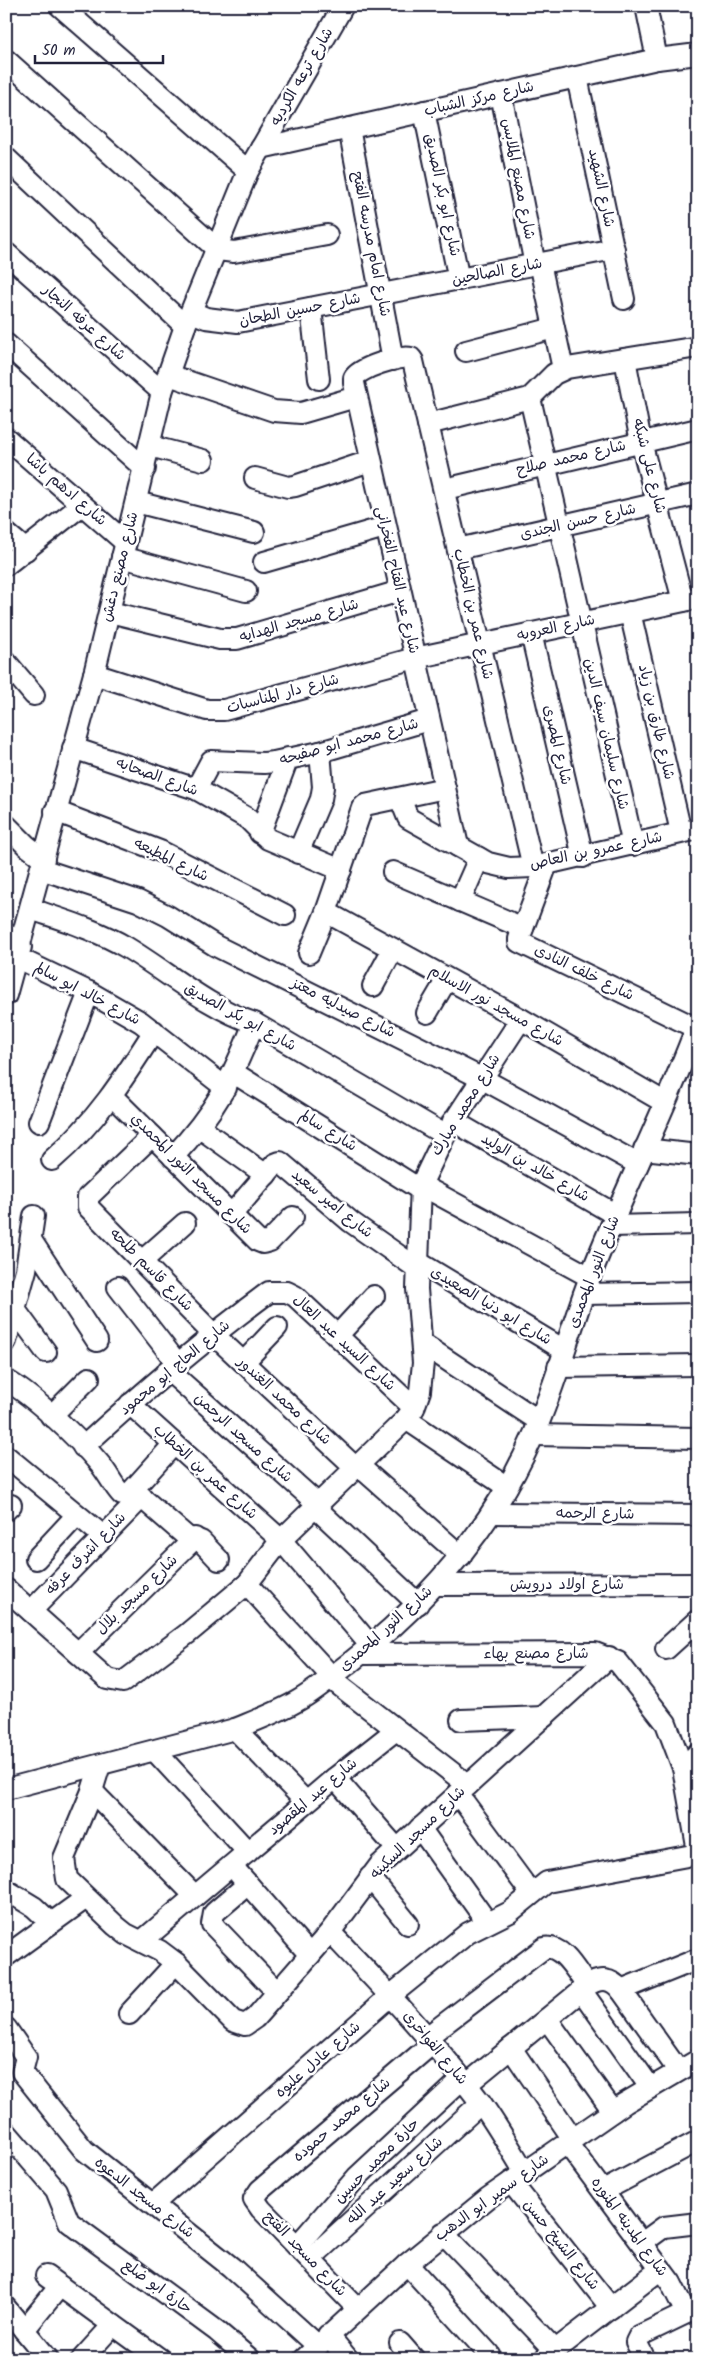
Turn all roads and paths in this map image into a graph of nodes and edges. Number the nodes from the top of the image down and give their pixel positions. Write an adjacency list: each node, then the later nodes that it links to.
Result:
1 (60, 6): 13 (street)
2 (343, 6): 11 (street, شارع ترعه الكرديه)
3 (646, 6): 5 (street)
4 (698, 54): 5 (street, شارع مركز الشباب)
5 (657, 59): 7 (street, شارع مركز الشباب)
6 (6, 60): 16 (street)
7 (577, 77): 8 (street, شارع مركز الشباب); 15 (street, شارع الشهيد)
8 (501, 94): 9 (street, شارع مركز الشباب); 18 (street, شارع مصنع الملابس)
9 (424, 111): 10 (street, شارع مركز الشباب); 19 (street, شارع ابو بكر الصديق)
10 (349, 128): 11 (street, شارع مركز الشباب); 20 (street, شارع امام مدرسه الفتح)
11 (260, 148): 13 (street, شارع مصنع دغش)
12 (6, 158): 23 (street)
13 (248, 171): 16 (street, شارع مصنع دغش)
14 (327, 234): 16 (street)
15 (614, 249): 18 (street, شارع الصالحين); 21 (street, شارع الشهيد)
16 (218, 250): 23 (street, شارع مصنع دغش)
17 (6, 253): 33 (street, شارع عرفه النجار)
18 (537, 264): 19 (street, شارع الصالحين); 24 (street, شارع مصنع الملابس)
19 (459, 280): 20 (street, شارع الصالحين)
20 (380, 295): 22 (street, شارع حسين الطحان); 29 (street, شارع امام مدرسه الفتح)
21 (624, 299)
22 (311, 308): 23 (street, شارع حسين الطحان); 32 (street)
23 (188, 319): 33 (street, شارع مصنع دغش)
24 (554, 328): 27 (street); 31 (street, شارع مصنع الملابس)
25 (6, 344): 44 (street)
26 (698, 347): 28 (street)
27 (466, 352)
28 (625, 359): 31 (street); 39 (street, شارع على شبكه)
29 (393, 360): 30 (street, شارع عبد الفتاح الفخرانى); 34 (street, شارع عبد الفتاح الفخرانى)
30 (413, 361): 36 (street, شارع عمر بن الخطاب)
31 (563, 369): 35 (street)
32 (319, 378)
33 (166, 384): 34 (street); 40 (street, شارع مصنع دغش)
34 (356, 397): 42 (street, شارع عبد الفتاح الفخرانى)
35 (530, 398): 36 (street); 43 (street)
36 (428, 424): 46 (street, شارع عمر بن الخطاب)
37 (698, 429): 39 (street, شارع محمد صلاح)
38 (6, 438): 50 (street, شارع ادهم باشا)
39 (641, 442): 43 (street, شارع محمد صلاح); 49 (street, شارع على شبكه)
40 (150, 446): 41 (street); 44 (street, شارع مصنع دغش)
41 (203, 460)
42 (370, 461): 45 (street); 51 (street, شارع عبد الفتاح الفخرانى)
43 (545, 464): 46 (street, شارع محمد صلاح); 52 (street)
44 (145, 469): 48 (street, شارع مصنع دغش)
45 (255, 478)
46 (445, 489): 57 (street, شارع عمر بن الخطاب)
47 (698, 494): 49 (street, شارع حسن الجندى)
48 (136, 502): 53 (street); 56 (street, شارع مصنع دغش)
49 (657, 503): 52 (street, شارع حسن الجندى); 62 (street, شارع على شبكه)
50 (82, 505): 55 (street); 56 (street, شارع ادهم باشا)
51 (385, 527): 58 (street); 61 (street, شارع عبد الفتاح الفخرانى)
52 (559, 527): 57 (street, شارع حسن الجندى); 65 (street)
53 (254, 532)
54 (6, 533): 55 (street)
55 (26, 550): 59 (street)
56 (124, 550): 60 (street); 63 (street, شارع مصنع دغش)
57 (458, 550): 67 (street, شارع عمر بن الخطاب)
58 (264, 562)
59 (6, 565)
60 (246, 591)
61 (400, 591): 63 (street, شارع مسجد الهدايه); 68 (street, شارع عبد الفتاح الفخرانى)
62 (690, 600): 64 (street, شارع العروبه)
63 (110, 612): 70 (street, شارع مصنع دغش)
64 (630, 612): 65 (street, شارع العروبه); 81 (street, شارع طارق بن زياد)
65 (580, 623): 66 (street, شارع العروبه); 83 (street, شارع سليمان سيف الدين)
66 (531, 633): 67 (street, شارع العروبه); 86 (street, شارع المصرى)
67 (480, 644): 68 (street, شارع العروبه); 89 (street, شارع عمر بن الخطاب)
68 (415, 658): 70 (street, شارع دار المناسبات); 72 (street, شارع عبد الفتاح الفخرانى)
69 (6, 662): 71 (street)
70 (94, 674): 73 (street, شارع مصنع دغش)
71 (34, 695)
72 (430, 720): 74 (street, شارع محمد ابو صفيحه); 76 (street, شارع عبد الفتاح الفخرانى)
73 (73, 748): 77 (street, شارع الصحابه); 79 (street, شارع مصنع دغش)
74 (320, 752): 75 (street, شارع محمد ابو صفيحه); 85 (street)
75 (288, 758): 77 (street, شارع محمد ابو صفيحه); 82 (street)
76 (445, 788): 78 (street); 84 (street, شارع عبد الفتاح الفخرانى)
77 (196, 789): 82 (street, شارع الصحابه)
78 (400, 798): 84 (street, شارع عمرو بن العاص); 90 (street)
79 (56, 811): 88 (street, شارع مصنع دغش); 95 (street, شارع المطبعه)
80 (6, 825): 88 (street, شارع صيدليه معتز)
81 (690, 831): 83 (street, شارع عمرو بن العاص)
82 (260, 833): 85 (street, شارع الصحابه)
83 (633, 844): 86 (street, شارع عمرو بن العاص)
84 (458, 846): 87 (street, شارع عمرو بن العاص)
85 (298, 853): 90 (street, شارع الصحابه)
86 (583, 857): 89 (street, شارع عمرو بن العاص)
87 (479, 858): 89 (street, شارع عمرو بن العاص); 92 (street)
88 (42, 864): 93 (street, شارع مصنع دغش); 110 (street, شارع صيدليه معتز)
89 (540, 866): 96 (street, شارع خلف النادى)
90 (341, 870): 94 (street)
91 (393, 872): 92 (street)
92 (460, 900): 96 (street)
93 (31, 909): 99 (street, شارع مصنع دغش); 107 (street, شارع ابو بكر الصديق)
94 (326, 912): 98 (street, شارع مسجد نور الاسلام); 100 (street)
95 (285, 915)
96 (523, 928): 108 (street, شارع خلف النادى)
97 (6, 933): 99 (street, شارع خالد ابو سالم)
98 (393, 949): 101 (street, شارع مسجد نور الاسلام); 102 (street)
99 (19, 953): 103 (street, شارع خالد ابو سالم); 104 (street, شارع مصنع دغش)
100 (310, 953)
101 (447, 979): 105 (street); 106 (street, شارع مسجد نور الاسلام)
102 (373, 986)
103 (89, 992): 109 (street, شارع خالد ابو سالم); 114 (street)
104 (6, 995)
105 (427, 1013)
106 (521, 1019): 110 (street, شارع محمد مبارك); 113 (street, شارع مسجد نور الاسلام)
107 (254, 1023): 111 (street); 116 (street, شارع ابو بكر الصديق)
108 (697, 1026): 113 (street, شارع النور المحمدى)
109 (154, 1031): 111 (street, شارع خالد ابو سالم); 112 (street)
110 (482, 1078): 116 (street, شارع محمد مبارك); 119 (street, شارع صيدليه معتز)
111 (230, 1080): 115 (street); 123 (street, شارع سالم)
112 (112, 1096): 117 (street, شارع مسجد النور المحمدي); 121 (street)
113 (664, 1102): 119 (street, شارع النور المحمدى)
114 (39, 1122)
115 (200, 1128): 120 (street); 122 (street)
116 (449, 1128): 123 (street, شارع محمد مبارك); 127 (street, شارع خالد بن الوليد)
117 (152, 1136): 120 (street, شارع مسجد النور المحمدي); 131 (street, شارع قاسم طلحه)
118 (698, 1155): 119 (street)
119 (641, 1156): 127 (street, شارع النور المحمدى)
120 (173, 1157): 124 (street, شارع مسجد النور المحمدي)
121 (52, 1160)
122 (266, 1175): 124 (street, شارع امير سعيد); 132 (street, شارع امير سعيد)
123 (421, 1188): 132 (street, شارع محمد مبارك); 133 (street, شارع سالم)
124 (231, 1215): 126 (street, شارع مسجد النور المحمدي)
125 (34, 1216): 130 (street)
126 (294, 1218)
127 (614, 1220): 129 (street); 133 (street, شارع النور المحمدى)
128 (185, 1223): 131 (street)
129 (698, 1224)
130 (31, 1240): 138 (street); 143 (street)
131 (142, 1261): 140 (street, شارع قاسم طلحه)
132 (418, 1266): 144 (street, شارع محمد مبارك); 146 (street, شارع ابو دنيا الصعيدى)
133 (587, 1286): 136 (street); 146 (street, شارع النور المحمدى)
134 (118, 1287): 149 (street, شارع مسجد الرحمن)
135 (269, 1292): 140 (street, شارع الحاج ابو محمود); 141 (street, شارع السيد عبد العال)
136 (698, 1292)
137 (374, 1296): 141 (street)
138 (16, 1311): 142 (street); 145 (street)
139 (277, 1327): 147 (street)
140 (213, 1334): 147 (street, شارع محمد الغندور); 149 (street, شارع الحاج ابو محمود)
141 (337, 1336): 153 (street, شارع السيد عبد العال)
142 (6, 1341)
143 (97, 1341)
144 (422, 1344): 153 (street, شارع محمد مبارك); 155 (street)
145 (46, 1352)
146 (561, 1359): 148 (street); 155 (street, شارع النور المحمدى)
147 (244, 1362): 160 (street, شارع محمد الغندور)
148 (698, 1365)
149 (172, 1366): 152 (street, شارع الحاج ابو محمود); 163 (street, شارع مسجد الرحمن)
150 (89, 1378): 154 (street)
151 (6, 1380): 154 (street)
152 (130, 1404): 157 (street, شارع عمر بن الخطاب); 158 (street, شارع الحاج ابو محمود)
153 (410, 1414): 160 (street); 161 (street, شارع السيد عبد العال)
154 (51, 1416): 158 (street)
155 (536, 1428): 156 (street); 161 (street, شارع النور المحمدى)
156 (698, 1438)
157 (174, 1444): 162 (street, شارع اشرف عرفه); 169 (street, شارع عمر بن الخطاب)
158 (83, 1446): 162 (street)
159 (8, 1454): 165 (street)
160 (357, 1467): 163 (street); 170 (street, شارع محمد الغندور)
161 (507, 1487): 164 (street, شارع النور المحمدى)
162 (137, 1494): 167 (street, شارع اشرف عرفه); 168 (street)
163 (317, 1506): 169 (street); 177 (street, شارع مسجد الرحمن)
164 (492, 1513): 166 (street, شارع الرحمه); 170 (street, شارع النور المحمدى)
165 (77, 1515): 167 (street); 171 (street)
166 (698, 1515)
167 (103, 1536): 178 (street, شارع اشرف عرفه)
168 (195, 1538): 172 (street); 182 (street, شارع مسجد بلال)
169 (281, 1540): 173 (street); 181 (street, شارع عمر بن الخطاب)
170 (461, 1556): 175 (street, شارع النور المحمدى)
171 (36, 1559)
172 (219, 1560)
173 (247, 1584): 182 (street); 184 (street)
174 (698, 1584): 175 (street, شارع اولاد درويش)
175 (436, 1585): 177 (street, شارع النور المحمدى)
176 (6, 1589): 178 (street)
177 (418, 1604): 181 (street, شارع النور المحمدى)
178 (31, 1611): 182 (street)
179 (698, 1620): 180 (street)
180 (666, 1649)
181 (367, 1650): 183 (street, شارع مصنع بهاء); 184 (street, شارع النور المحمدى)
182 (78, 1653)
183 (610, 1657): 185 (street, شارع مسجد السكينه); 193 (street, شارع مصنع بهاء)
184 (331, 1678): 187 (street, شارع النور المحمدى); 188 (street)
185 (544, 1717): 186 (street); 195 (street, شارع مسجد السكينه)
186 (461, 1720)
187 (235, 1729): 189 (street, شارع النور المحمدى); 197 (street)
188 (396, 1730): 192 (street, شارع عبد المقصود); 195 (street)
189 (155, 1751): 191 (street, شارع النور المحمدى); 200 (street)
190 (698, 1753): 193 (street)
191 (100, 1765): 194 (street, شارع النور المحمدى); 196 (street)
192 (335, 1778): 197 (street, شارع عبد المقصود); 199 (street)
193 (689, 1779): 201 (street, شارع مصنع بهاء)
194 (7, 1788)
195 (463, 1790): 198 (street, شارع مسجد السكينه); 206 (street)
196 (92, 1792): 207 (street); 208 (street)
197 (306, 1802): 200 (street, شارع عبد المقصود)
198 (420, 1828): 199 (street, شارع مسجد السكينه); 209 (street)
199 (397, 1849): 203 (street, شارع مسجد السكينه)
200 (248, 1852): 202 (street, شارع عبد المقصود)
201 (698, 1853): 206 (street, شارع عادل عليوه)
202 (231, 1865): 204 (street); 207 (street, شارع عبد المقصود)
203 (370, 1877): 211 (street); 212 (street, شارع مسجد السكينه)
204 (248, 1884): 214 (street); 220 (street)
205 (6, 1890): 210 (street)
206 (531, 1893): 209 (street, شارع عادل عليوه)
207 (194, 1896): 213 (street, شارع عبد المقصود)
208 (86, 1898): 210 (street); 213 (street)
209 (487, 1922): 221 (street, شارع عادل عليوه)
210 (51, 1924): 215 (street)
211 (408, 1924)
212 (330, 1932): 214 (street, شارع مسجد السكينه); 221 (street, شارع الفواخرى)
213 (142, 1942): 217 (street)
214 (310, 1955): 220 (street, شارع مسجد السكينه)
215 (6, 1956)
216 (698, 1959): 219 (street)
217 (176, 1963): 220 (street, شارع مسجد السكينه); 222 (street)
218 (584, 1988): 219 (street, حارة محمد حسين); 223 (street, حارة محمد حسين); 225 (street, شارع محمد حموده); 230 (street)
219 (621, 1990): 228 (street)
220 (277, 1992)
221 (390, 1996): 225 (street, شارع الفواخرى); 239 (street, شارع عادل عليوه)
222 (129, 2014)
223 (547, 2018): 226 (street, حارة محمد حسين); 232 (street)
224 (6, 2028): 239 (street, شارع مسجد الدعوه)
225 (430, 2040): 229 (street, شارع الفواخرى); 238 (street, شارع محمد حموده)
226 (511, 2048): 229 (street, حارة محمد حسين); 234 (street, شارع المدينه المنوره)
227 (698, 2060): 228 (street, شارع سمير ابو الدهب)
228 (678, 2070): 230 (street, شارع سمير ابو الدهب)
229 (464, 2082): 231 (street, شارع الفواخرى); 243 (street, حارة محمد حسين)
230 (650, 2087): 232 (street, شارع سمير ابو الدهب)
231 (481, 2103): 236 (street, شارع الفواخرى); 243 (street, شارع سعيد عبد الله)
232 (613, 2111): 234 (street, شارع سمير ابو الدهب)
233 (6, 2132): 259 (street, حارة ابو ضلع)
234 (570, 2141): 236 (street, شارع سمير ابو الدهب); 237 (street, شارع المدينه المنوره)
235 (698, 2141): 237 (street)
236 (518, 2178): 241 (street, شارع سمير ابو الدهب); 248 (street, شارع الشيخ حسن)
237 (603, 2191): 242 (street, شارع المدينه المنوره)
238 (254, 2199): 243 (street, شارع مسجد الفتح)
239 (153, 2204): 253 (street, شارع مسجد الدعوه)
240 (698, 2223): 242 (street)
241 (443, 2233): 244 (street, شارع سمير ابو الدهب); 255 (street)
242 (642, 2243): 245 (street, شارع المدينه المنوره)
243 (303, 2253): 247 (street, شارع مسجد الفتح)
244 (406, 2264): 247 (street, شارع سمير ابو الدهب); 254 (street)
245 (661, 2269): 248 (street); 249 (street, شارع المدينه المنوره)
246 (6, 2308): 251 (street)
247 (357, 2308): 253 (street, شارع سمير ابو الدهب)
248 (611, 2308): 255 (street)
249 (692, 2310): 262 (street)
250 (113, 2325): 251 (street); 257 (street); 258 (street)
251 (24, 2330): 256 (street)
252 (400, 2343): 261 (street)
253 (316, 2346): 260 (street)
254 (489, 2354)
255 (549, 2354)
256 (48, 2359)
257 (82, 2359)
258 (160, 2359)
259 (250, 2359)
260 (348, 2359)
261 (414, 2359)
262 (645, 2359)

